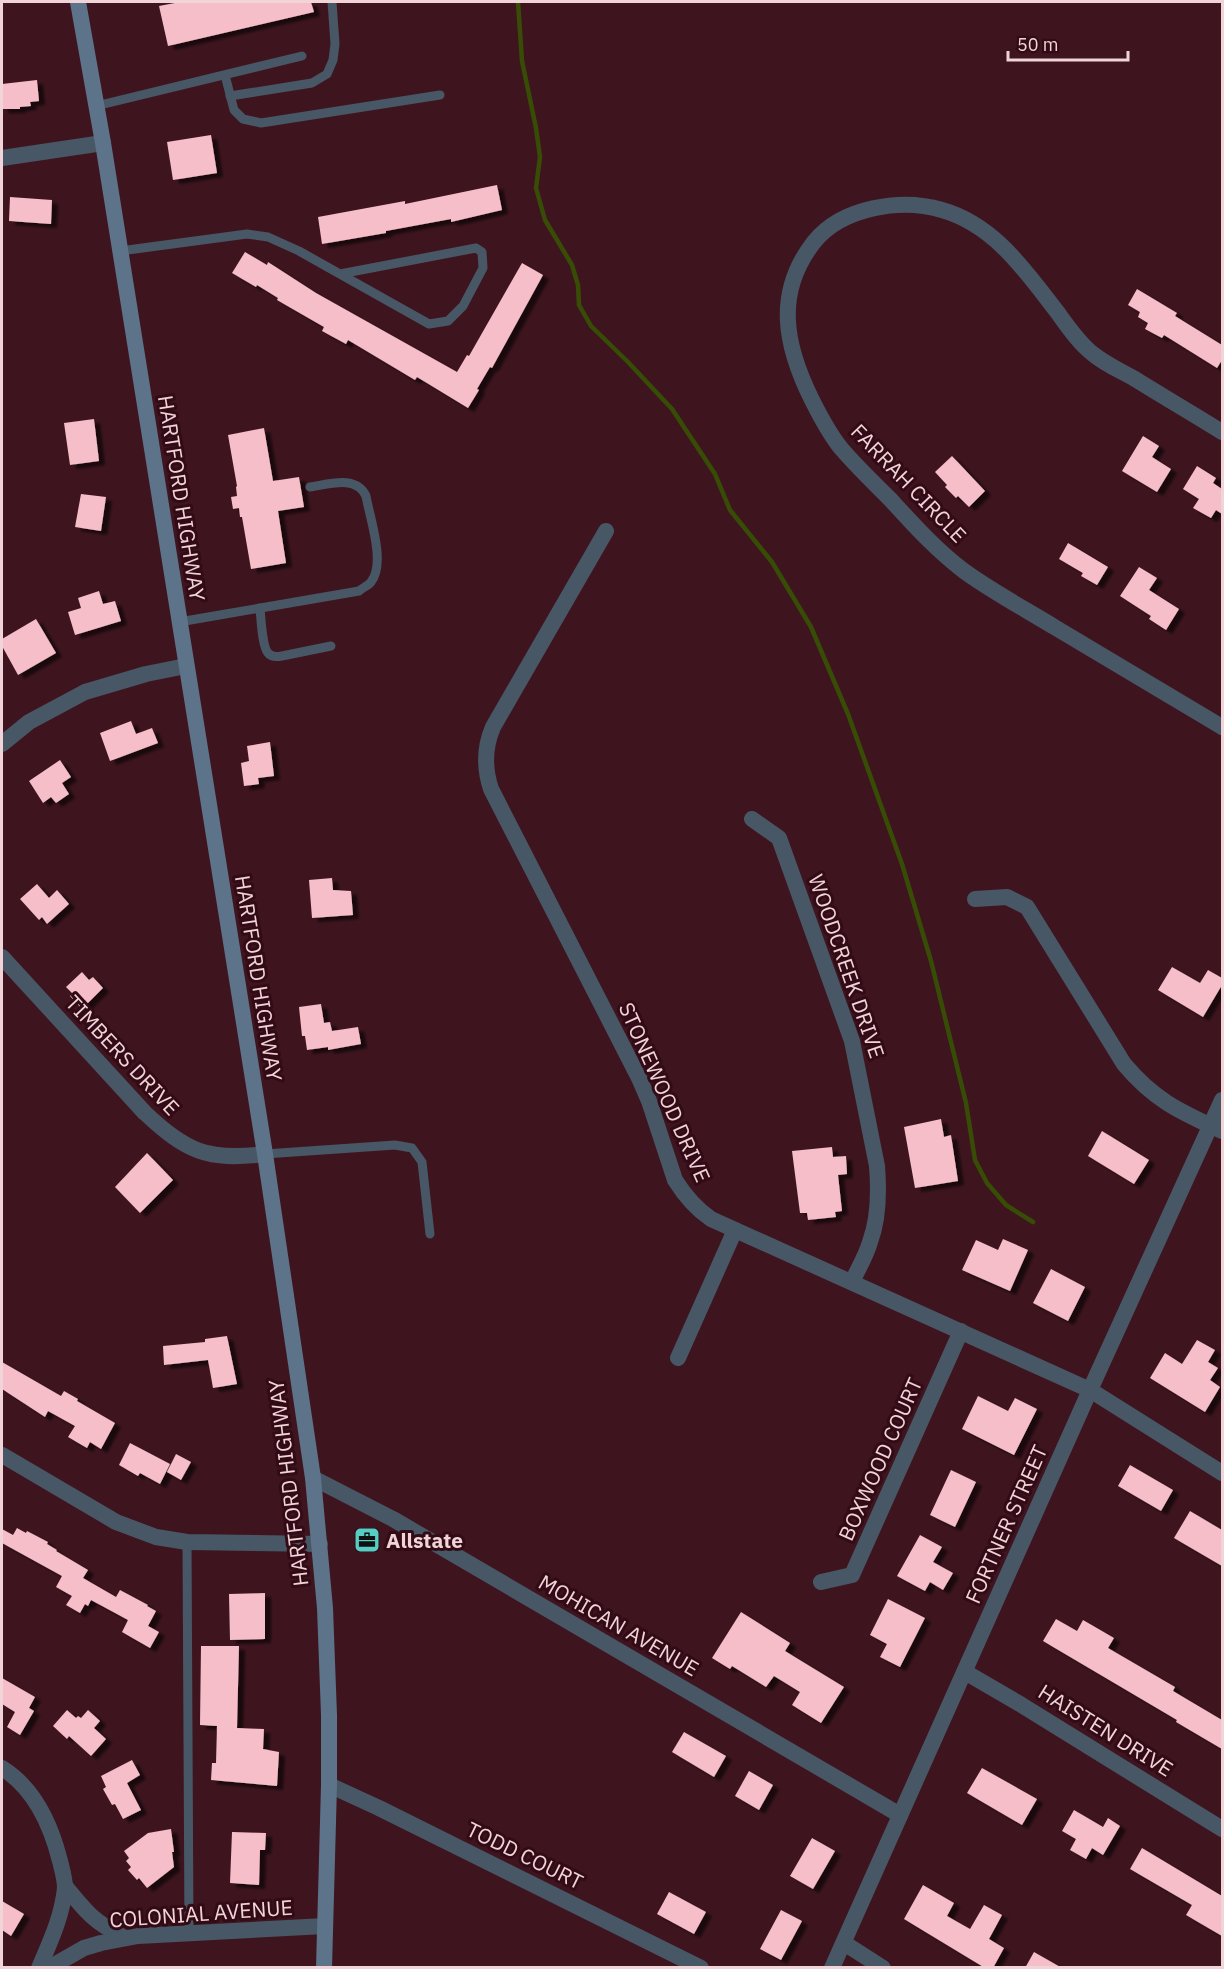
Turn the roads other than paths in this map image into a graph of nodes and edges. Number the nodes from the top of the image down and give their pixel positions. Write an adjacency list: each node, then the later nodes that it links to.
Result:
1 (78, 2): 7 (main road, HARTFORD HIGHWAY)
2 (332, 2): 6 (lane)
3 (302, 56): 4 (lane)
4 (225, 75): 6 (lane); 7 (lane)
5 (440, 95): 6 (lane)
6 (230, 96)
7 (96, 106): 8 (main road, HARTFORD HIGHWAY)
8 (103, 143): 9 (street); 10 (main road, HARTFORD HIGHWAY)
9 (2, 158)
10 (120, 251): 11 (lane); 16 (main road, HARTFORD HIGHWAY)
11 (340, 274): 11 (lane)
12 (1222, 432): 19 (street, FARRAH CIRCLE)
13 (310, 487): 15 (lane)
14 (606, 531): 27 (street, STONEWOOD DRIVE)
15 (260, 608): 16 (lane); 17 (lane)
16 (179, 622): 18 (main road, HARTFORD HIGHWAY)
17 (331, 646)
18 (186, 666): 20 (street); 26 (main road, HARTFORD HIGHWAY)
19 (1222, 727)
20 (2, 744)
21 (752, 819): 29 (street, WOODCREEK DRIVE)
22 (975, 899): 25 (street)
23 (2, 957): 26 (street, TIMBERS DRIVE)
24 (1222, 1100): 25 (street, FORTNER STREET)
25 (1216, 1128): 32 (street, FORTNER STREET)
26 (265, 1154): 28 (lane); 35 (main road, HARTFORD HIGHWAY)
27 (735, 1230): 29 (street, STONEWOOD DRIVE); 31 (street)
28 (430, 1234)
29 (852, 1282): 30 (street, STONEWOOD DRIVE)
30 (961, 1331): 32 (street, STONEWOOD DRIVE); 38 (street, BOXWOOD COURT)
31 (678, 1358)
32 (1090, 1390): 34 (street, STONEWOOD DRIVE); 39 (street, FORTNER STREET)
33 (2, 1455): 36 (street)
34 (1222, 1473)
35 (313, 1478): 37 (main road, HARTFORD HIGHWAY); 42 (street, MOHICAN AVENUE)
36 (187, 1542): 37 (street); 46 (lane)
37 (320, 1544): 41 (main road, HARTFORD HIGHWAY)
38 (821, 1582)
39 (965, 1672): 42 (street, FORTNER STREET); 43 (street, HAISTEN DRIVE)
40 (2, 1768): 44 (street)
41 (329, 1785): 45 (main road, HARTFORD HIGHWAY); 52 (street, TODD COURT)
42 (900, 1815): 48 (street, FORTNER STREET)
43 (1222, 1828)
44 (65, 1886): 47 (street); 49 (street)
45 (325, 1926): 46 (street, COLONIAL AVENUE); 51 (main road, HARTFORD HIGHWAY)
46 (189, 1933): 47 (street, COLONIAL AVENUE)
47 (125, 1938): 50 (street, COLONIAL AVENUE)
48 (844, 1943): 53 (street, FORTNER STREET); 54 (street)
49 (39, 1968)
50 (49, 1968)
51 (324, 1968)
52 (701, 1968)
53 (832, 1968)
54 (883, 1968)

